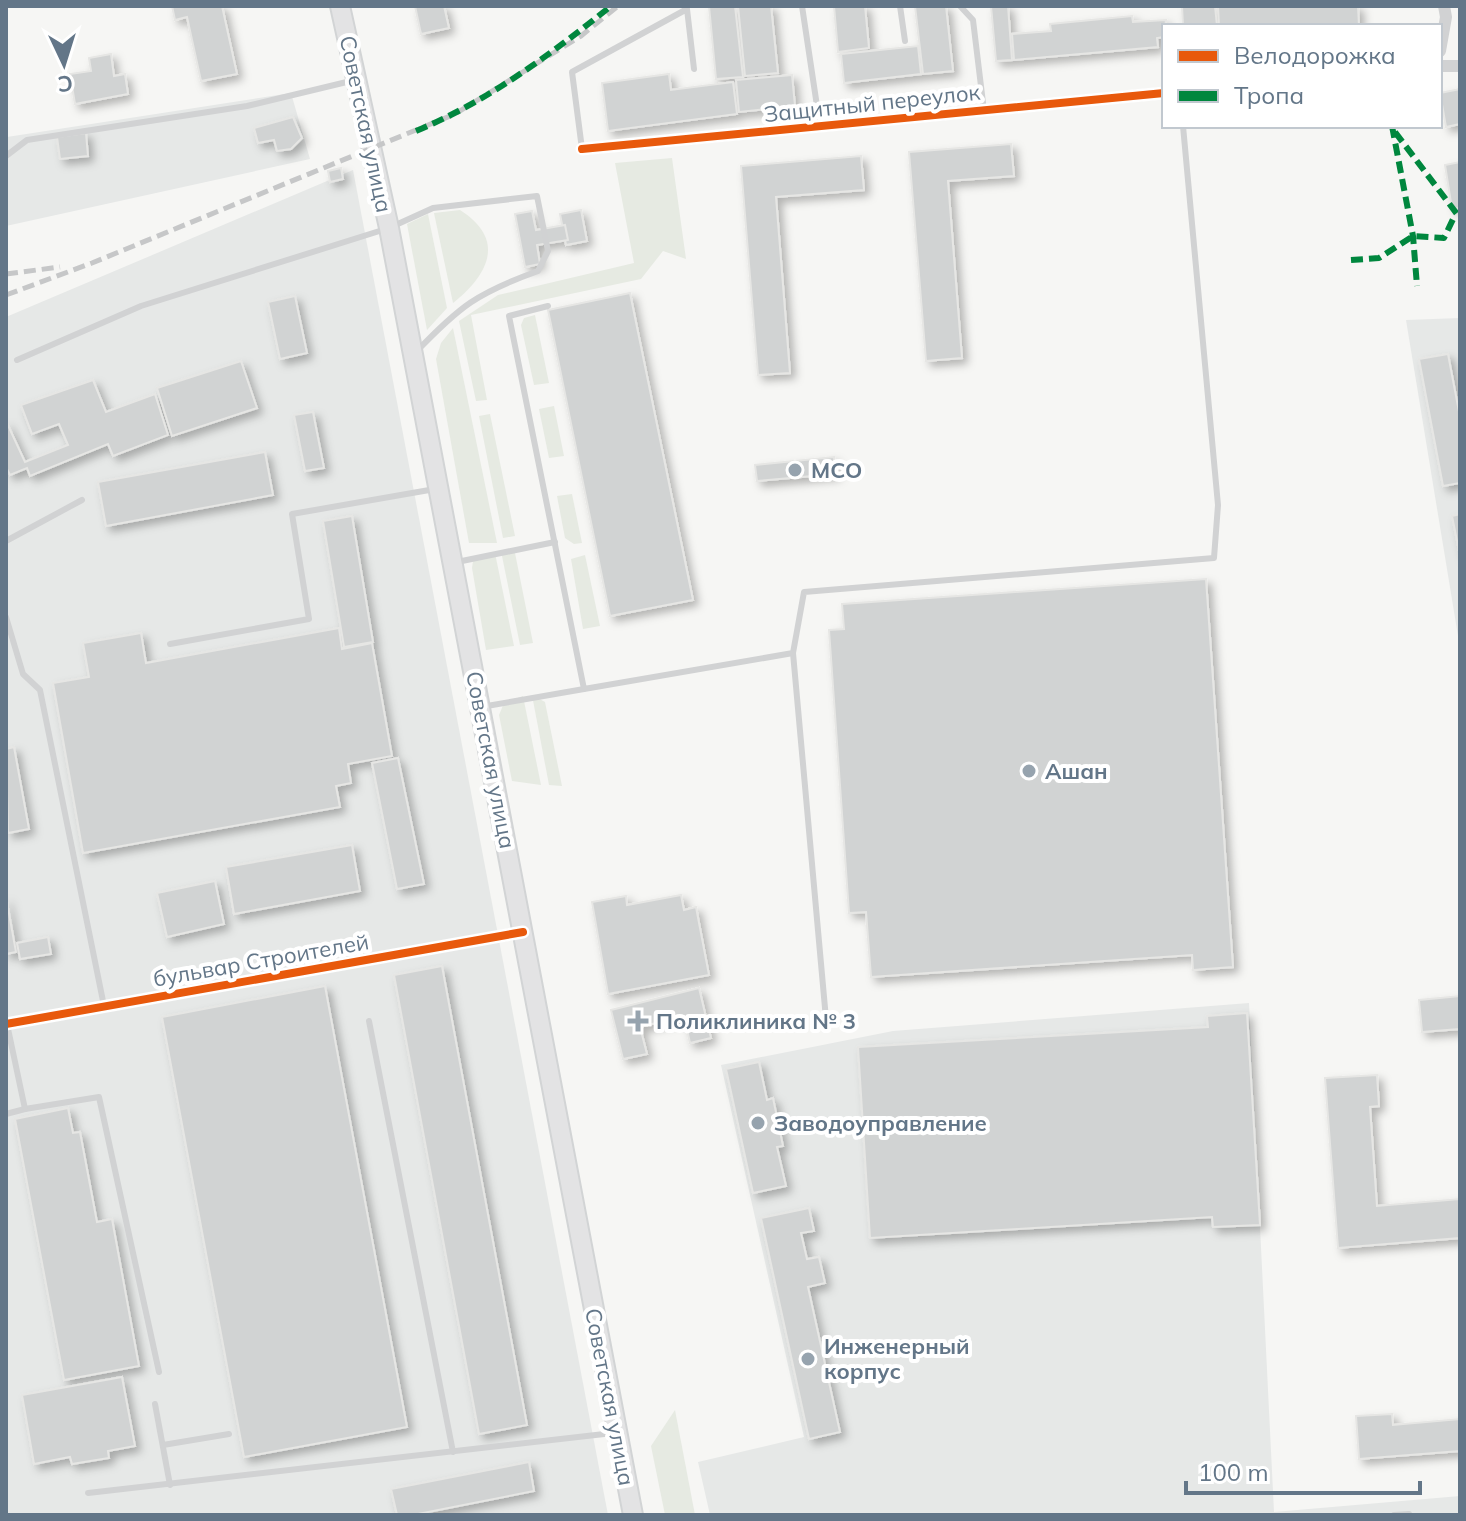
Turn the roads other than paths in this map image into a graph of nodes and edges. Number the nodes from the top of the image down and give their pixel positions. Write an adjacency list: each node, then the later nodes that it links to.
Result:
1 (340, 6): 9 (main road, Советская улица)
2 (802, 6): 12 (lane)
3 (900, 6): 7 (lane)
4 (960, 6): 11 (lane)
5 (1444, 6): 6 (street)
6 (1442, 40)
7 (905, 41)
8 (694, 69): 14 (lane)
9 (356, 80): 15 (lane); 16 (main road, Советская улица)
10 (1162, 93): 11 (street, Защитный переулок)
11 (984, 111): 12 (street, Защитный переулок)
12 (820, 126): 14 (street, Защитный переулок)
13 (1183, 128): 27 (lane)
14 (582, 149)
15 (6, 156)
16 (389, 228): 18 (main road, Советская улица); 18 (lane); 19 (lane)
17 (548, 306): 23 (lane)
18 (413, 355): 20 (main road, Советская улица)
19 (17, 360)
20 (440, 488): 24 (main road, Советская улица); 26 (lane)
21 (82, 500): 22 (lane)
22 (6, 541)
23 (555, 542): 24 (lane); 28 (lane)
24 (452, 563): 29 (main road, Советская улица)
25 (6, 617): 31 (lane)
26 (170, 644)
27 (793, 653): 28 (lane); 32 (lane)
28 (584, 689): 29 (lane)
29 (481, 707): 30 (main road, Советская улица)
30 (523, 932): 31 (street, бульвар Строителей); 39 (main road, Советская улица)
31 (104, 1006): 34 (street, бульвар Строителей)
32 (826, 1019)
33 (369, 1021): 42 (lane)
34 (7, 1024): 35 (lane)
35 (25, 1109): 36 (lane); 37 (lane)
36 (6, 1114)
37 (159, 1372)
38 (155, 1404): 41 (lane)
39 (617, 1433): 42 (lane); 46 (main road, Советская улица)
40 (229, 1434): 41 (lane)
41 (163, 1445): 43 (lane)
42 (453, 1452): 43 (lane)
43 (170, 1485): 44 (lane)
44 (88, 1493)
45 (1409, 1514): 47 (lane)
46 (633, 1515)
47 (1394, 1515)

